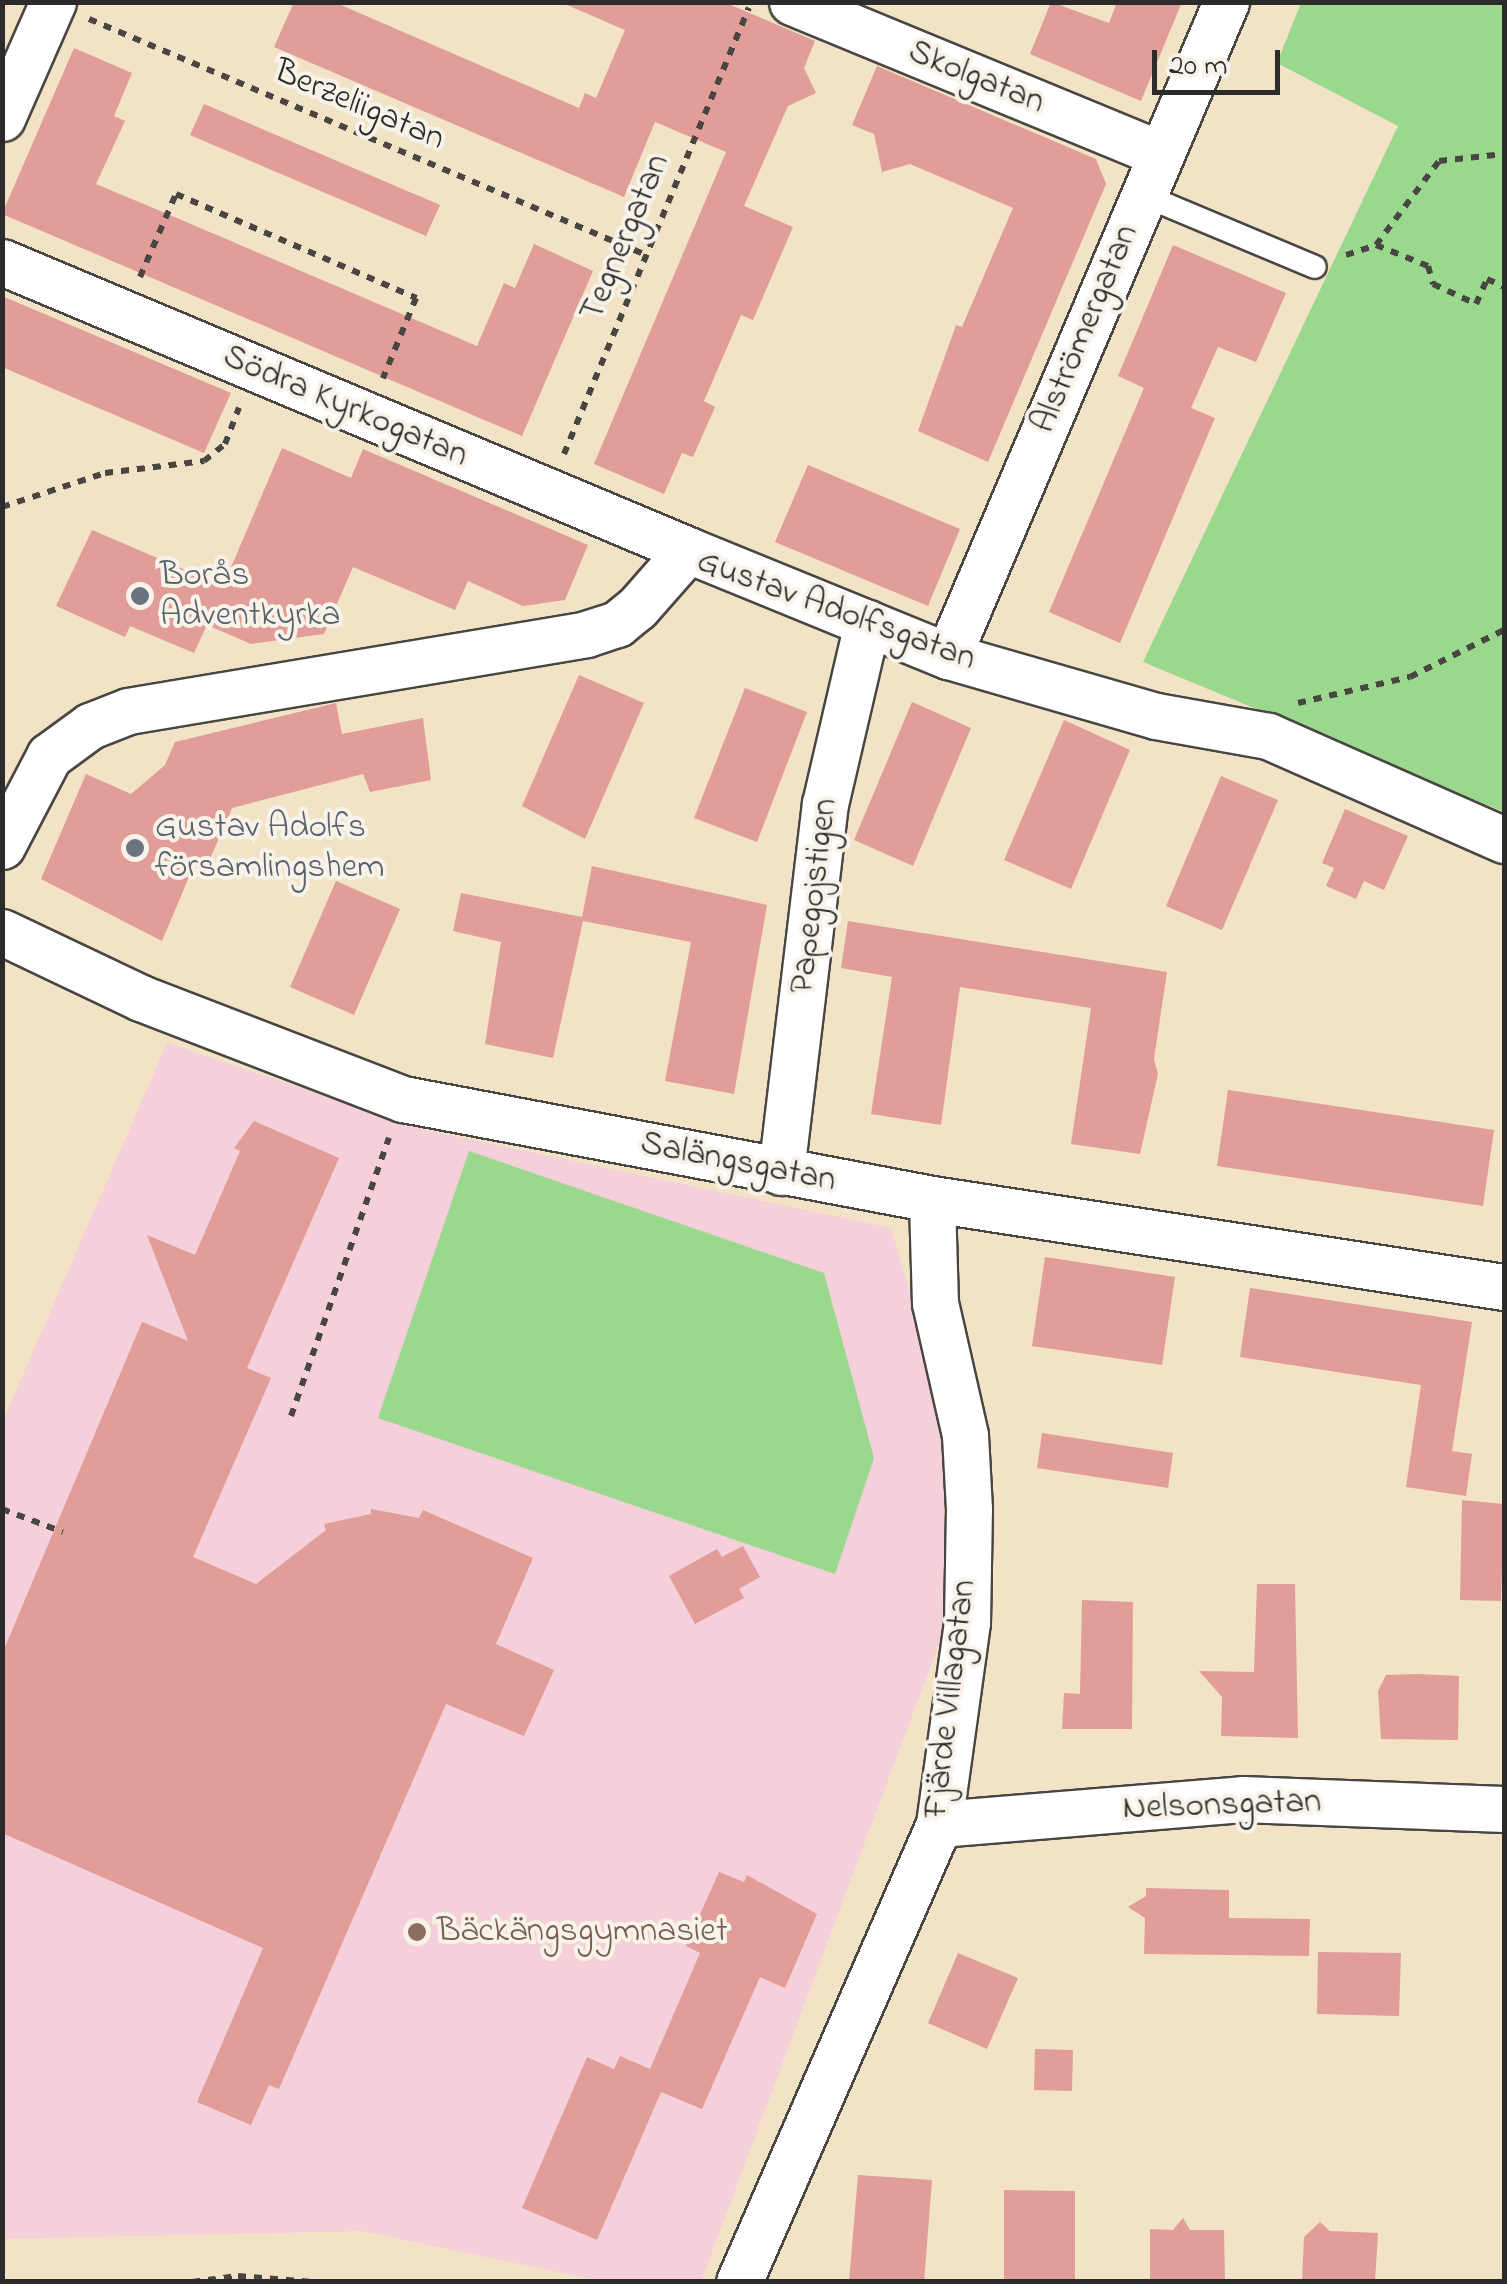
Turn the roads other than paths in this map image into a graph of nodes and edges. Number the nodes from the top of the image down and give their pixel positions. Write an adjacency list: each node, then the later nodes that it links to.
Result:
1 (792, 2): 5 (street, Skolgatan)
2 (1226, 2): 5 (street, Alströmergatan)
3 (52, 3): 4 (street)
4 (2, 118)
5 (1160, 154): 6 (street, Alströmergatan)
6 (1143, 195): 8 (lane); 11 (street, Alströmergatan)
7 (2, 262): 9 (street, Södra Kyrkogatan)
8 (1316, 267)
9 (688, 550): 10 (street, Gustav Adolfsgatan); 13 (street, Gustav Adolfsgatan)
10 (867, 623): 11 (street, Gustav Adolfsgatan); 15 (street, Papegojstigen)
11 (948, 656): 12 (street, Gustav Adolfsgatan)
12 (1504, 840)
13 (2, 846)
14 (2, 932): 15 (street, Salängsgatan)
15 (782, 1172): 16 (street, Salängsgatan)
16 (932, 1199): 17 (street, Salängsgatan); 19 (street, Fjärde Villagatan)
17 (1504, 1286)
18 (1504, 1808): 19 (street, Nelsonsgatan)
19 (939, 1824): 20 (street, Fjärde Villagatan)
20 (738, 2282)

